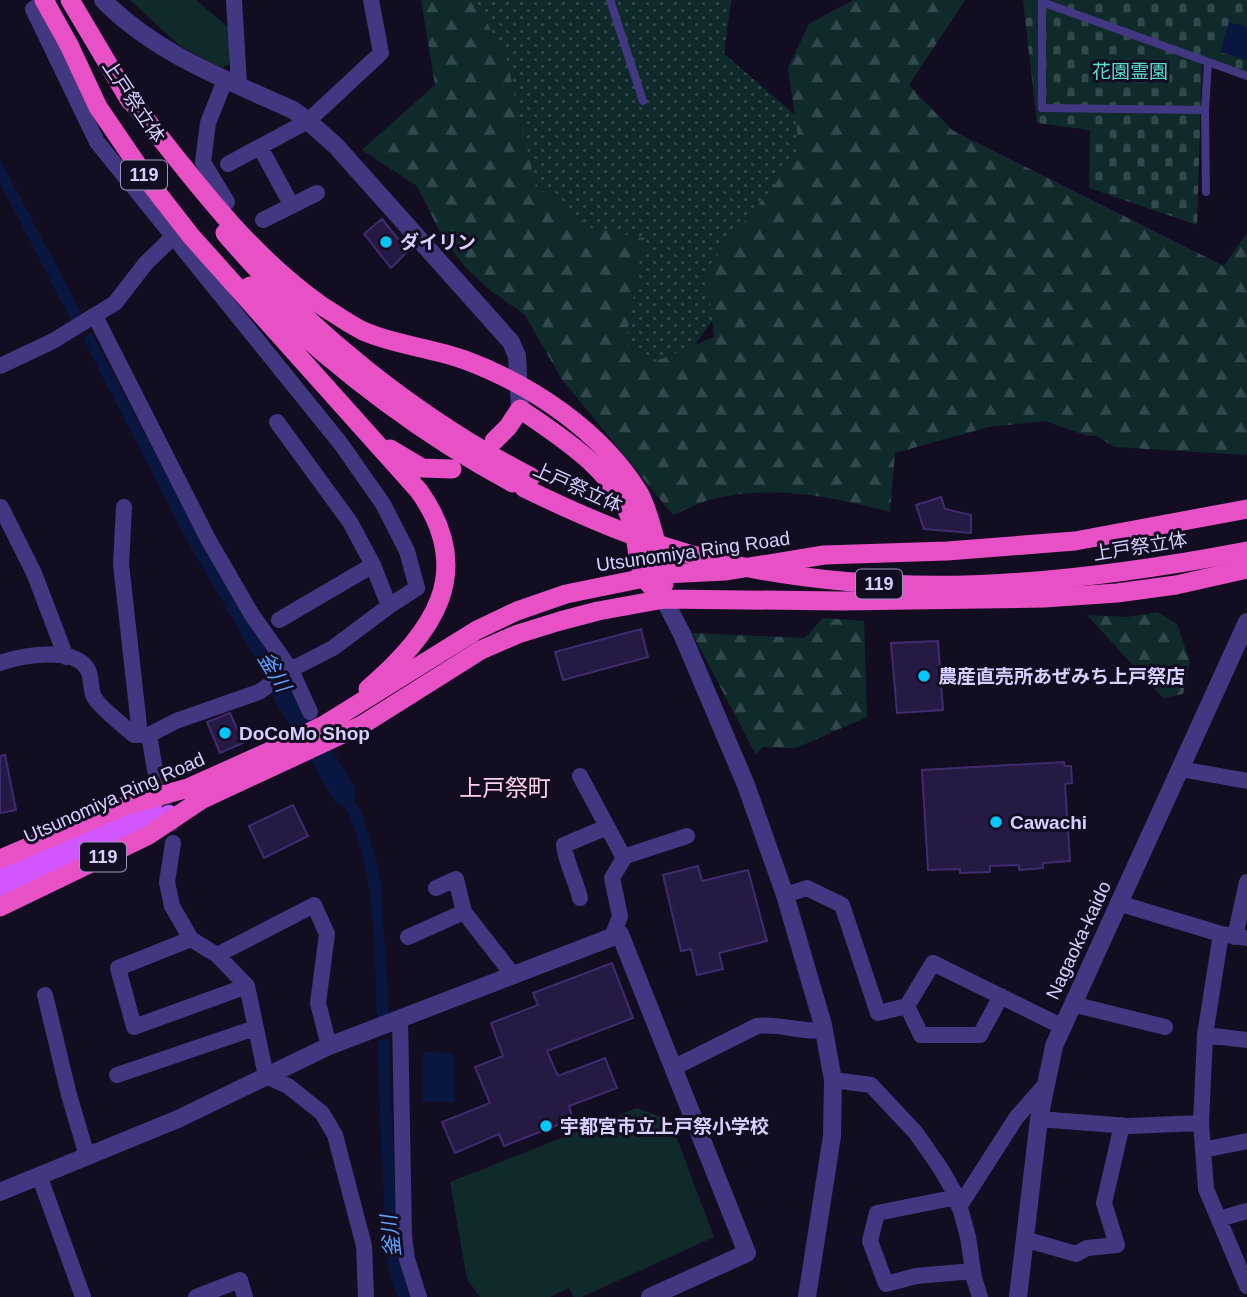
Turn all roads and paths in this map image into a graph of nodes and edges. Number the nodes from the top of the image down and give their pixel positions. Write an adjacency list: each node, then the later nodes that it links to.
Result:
1 (69, 0): 22 (highway, 119)
2 (103, 0): 10 (street)
3 (234, 0): 10 (street)
4 (371, 0): 13 (street)
5 (610, 0): 11 (lane)
6 (1042, 1): 8 (lane); 12 (lane)
7 (39, 2): 21 (street); 22 (highway, 119, bridge)
8 (1208, 62): 9 (lane); 12 (lane)
9 (1247, 76)
10 (232, 83): 13 (street); 18 (street)
11 (643, 101)
12 (1205, 110): 16 (lane)
13 (309, 121): 14 (street); 25 (street)
14 (260, 147): 15 (street); 19 (street)
15 (228, 164)
16 (1206, 192)
17 (317, 193): 19 (street)
18 (228, 201)
19 (292, 206): 20 (street)
20 (263, 220)
21 (173, 237): 23 (street); 42 (street)
22 (255, 278): 25 (highway, 119); 26 (highway, 119); 31 (highway, 上戸祭立体 / 119)
23 (94, 318): 24 (street); 47 (street)
24 (0, 366)
25 (517, 383): 27 (street); 39 (highway, 119)
26 (342, 407): 30 (highway, 119); 48 (highway, 119)
27 (520, 409): 29 (highway); 40 (highway)
28 (277, 422): 37 (street)
29 (494, 440)
30 (452, 469)
31 (528, 483): 35 (highway, 上戸祭立体 / 119); 36 (highway, 上戸祭立体 / 119, bridge)
32 (0, 507): 45 (street)
33 (124, 507): 49 (street)
34 (1247, 509): 39 (highway, Utsunomiya Ring Road / 119)
35 (1247, 537)
36 (1247, 551)
37 (373, 565): 42 (street); 43 (street)
38 (1247, 569): 41 (highway, Utsunomiya Ring Road / 119)
39 (664, 574): 40 (highway, Utsunomiya Ring Road / 119); 41 (highway)
40 (642, 577): 41 (highway); 48 (highway, Utsunomiya Ring Road / 119)
41 (664, 599): 48 (highway, Utsunomiya Ring Road / 119); 64 (street)
42 (389, 606): 47 (street)
43 (279, 621)
44 (1247, 622): 51 (street, Nagaoka-kaido)
45 (66, 657): 46 (street); 49 (street)
46 (0, 663)
47 (291, 670): 48 (street); 49 (street)
48 (323, 726): 54 (highway, Utsunomiya Ring Road / 119)
49 (144, 735): 50 (street)
50 (155, 769)
51 (1180, 769): 53 (street); 66 (street, Nagaoka-kaido)
52 (580, 776): 55 (street)
53 (1247, 781)
54 (195, 794): 59 (highway, 119); 60 (main road, Utsunomiya Ring Road); 63 (main road, Utsunomiya Ring Road); 67 (highway, 119)
55 (607, 827): 58 (street); 65 (street)
56 (687, 836): 58 (street)
57 (173, 843): 72 (street)
58 (623, 857): 70 (street)
59 (0, 859)
60 (0, 874)
61 (1247, 882): 71 (street)
62 (436, 888): 68 (street)
63 (0, 891)
64 (785, 895): 79 (street); 84 (street)
65 (580, 898)
66 (1118, 903): 71 (street); 78 (street, Nagaoka-kaido)
67 (0, 907)
68 (464, 912): 69 (street); 74 (street)
69 (408, 937)
70 (612, 937): 74 (street); 88 (street)
71 (1234, 937): 85 (street)
72 (191, 939): 73 (street); 75 (street)
73 (217, 955): 75 (street); 87 (street)
74 (513, 975): 80 (street)
75 (247, 986): 83 (street)
76 (46, 995): 98 (street)
77 (1001, 996): 79 (street); 79 (street); 81 (street)
78 (1072, 1004): 81 (street, Nagaoka-kaido); 82 (street)
79 (907, 1006)
80 (400, 1018): 87 (street); 112 (street)
81 (1061, 1026): 92 (street, Nagaoka-kaido)
82 (1165, 1027)
83 (255, 1028): 89 (street); 90 (street)
84 (824, 1030): 88 (street); 91 (street)
85 (1205, 1035): 86 (street); 94 (street)
86 (1247, 1040)
87 (330, 1046): 90 (street)
88 (673, 1068): 113 (street)
89 (117, 1075)
90 (266, 1076): 98 (street); 111 (street)
91 (832, 1080): 101 (street); 114 (street)
92 (1045, 1085): 93 (street, Nagaoka-kaido); 101 (street)
93 (1039, 1119): 95 (street); 104 (street, Nagaoka-kaido)
94 (1200, 1123): 95 (street); 97 (street)
95 (1122, 1125): 104 (street)
96 (1247, 1141): 97 (street)
97 (1203, 1150): 103 (street)
98 (87, 1156): 99 (street)
99 (39, 1175): 100 (street); 108 (street)
100 (0, 1192)
101 (958, 1202): 106 (street); 106 (street)
102 (1247, 1211): 103 (street)
103 (1219, 1219): 105 (street)
104 (1024, 1239): 116 (street, Nagaoka-kaido)
105 (1241, 1254): 107 (street)
106 (973, 1271): 115 (street)
107 (1247, 1286)
108 (83, 1297)
109 (196, 1297): 110 (street)
110 (246, 1297)
111 (366, 1297)
112 (419, 1297)
113 (650, 1297)
114 (807, 1297)
115 (980, 1297)
116 (1018, 1297)

